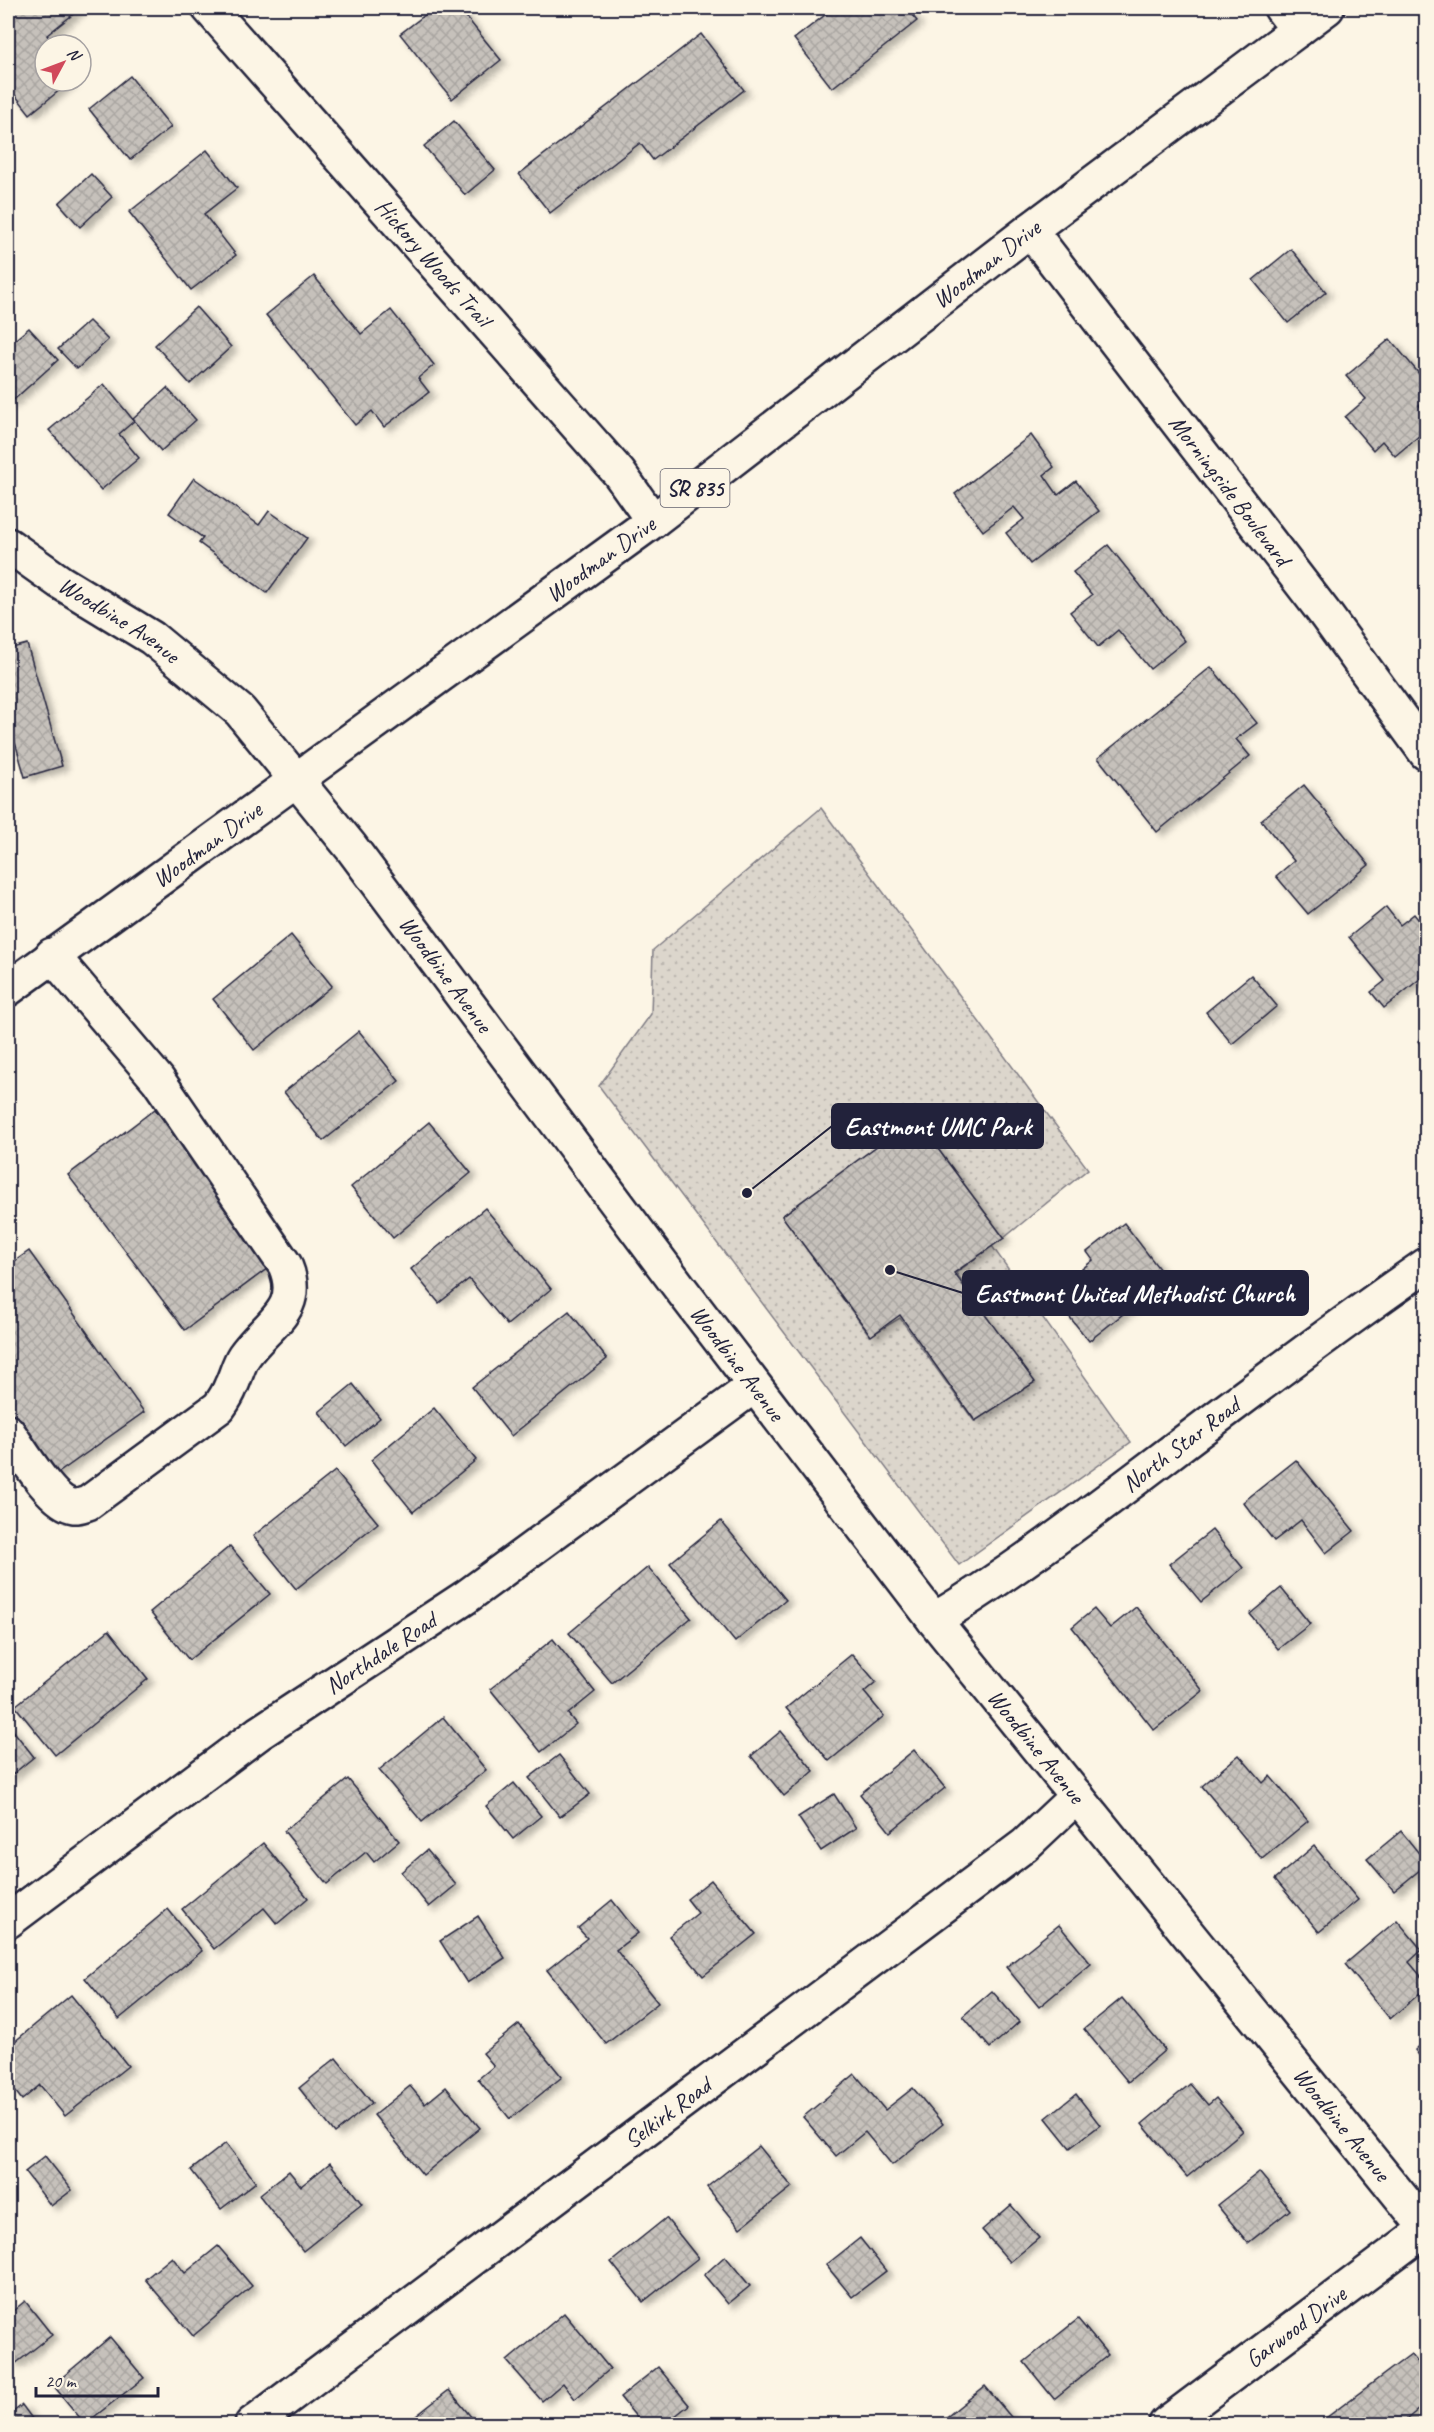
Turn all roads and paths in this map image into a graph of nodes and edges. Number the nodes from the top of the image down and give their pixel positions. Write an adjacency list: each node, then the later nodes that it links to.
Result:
1 (209, 8): 5 (street, Hickory Woods Trail)
2 (1328, 8): 3 (street, Woodman Drive / SR 835)
3 (1289, 19): 4 (street, Woodman Drive / SR 835)
4 (1030, 230): 5 (street, Woodman Drive / SR 835); 7 (street, Morningside Boulevard)
5 (653, 521): 8 (street, Woodman Drive / SR 835)
6 (8, 545): 8 (street, Woodbine Avenue)
7 (1426, 753)
8 (295, 780): 9 (street, Woodman Drive / SR 835); 12 (street, Woodbine Avenue)
9 (52, 955): 10 (street, Woodman Drive / SR 835); 13 (street)
10 (8, 988)
11 (1426, 1265): 14 (street, North Star Road)
12 (754, 1386): 14 (street, Woodbine Avenue); 16 (street, Northdale Road)
13 (8, 1432)
14 (934, 1620): 15 (street, Woodbine Avenue)
15 (1077, 1796): 17 (street, Woodbine Avenue); 18 (street, Selkirk Road)
16 (8, 1921)
17 (1426, 2228): 19 (street, Garwood Drive)
18 (252, 2424)
19 (1166, 2424)

